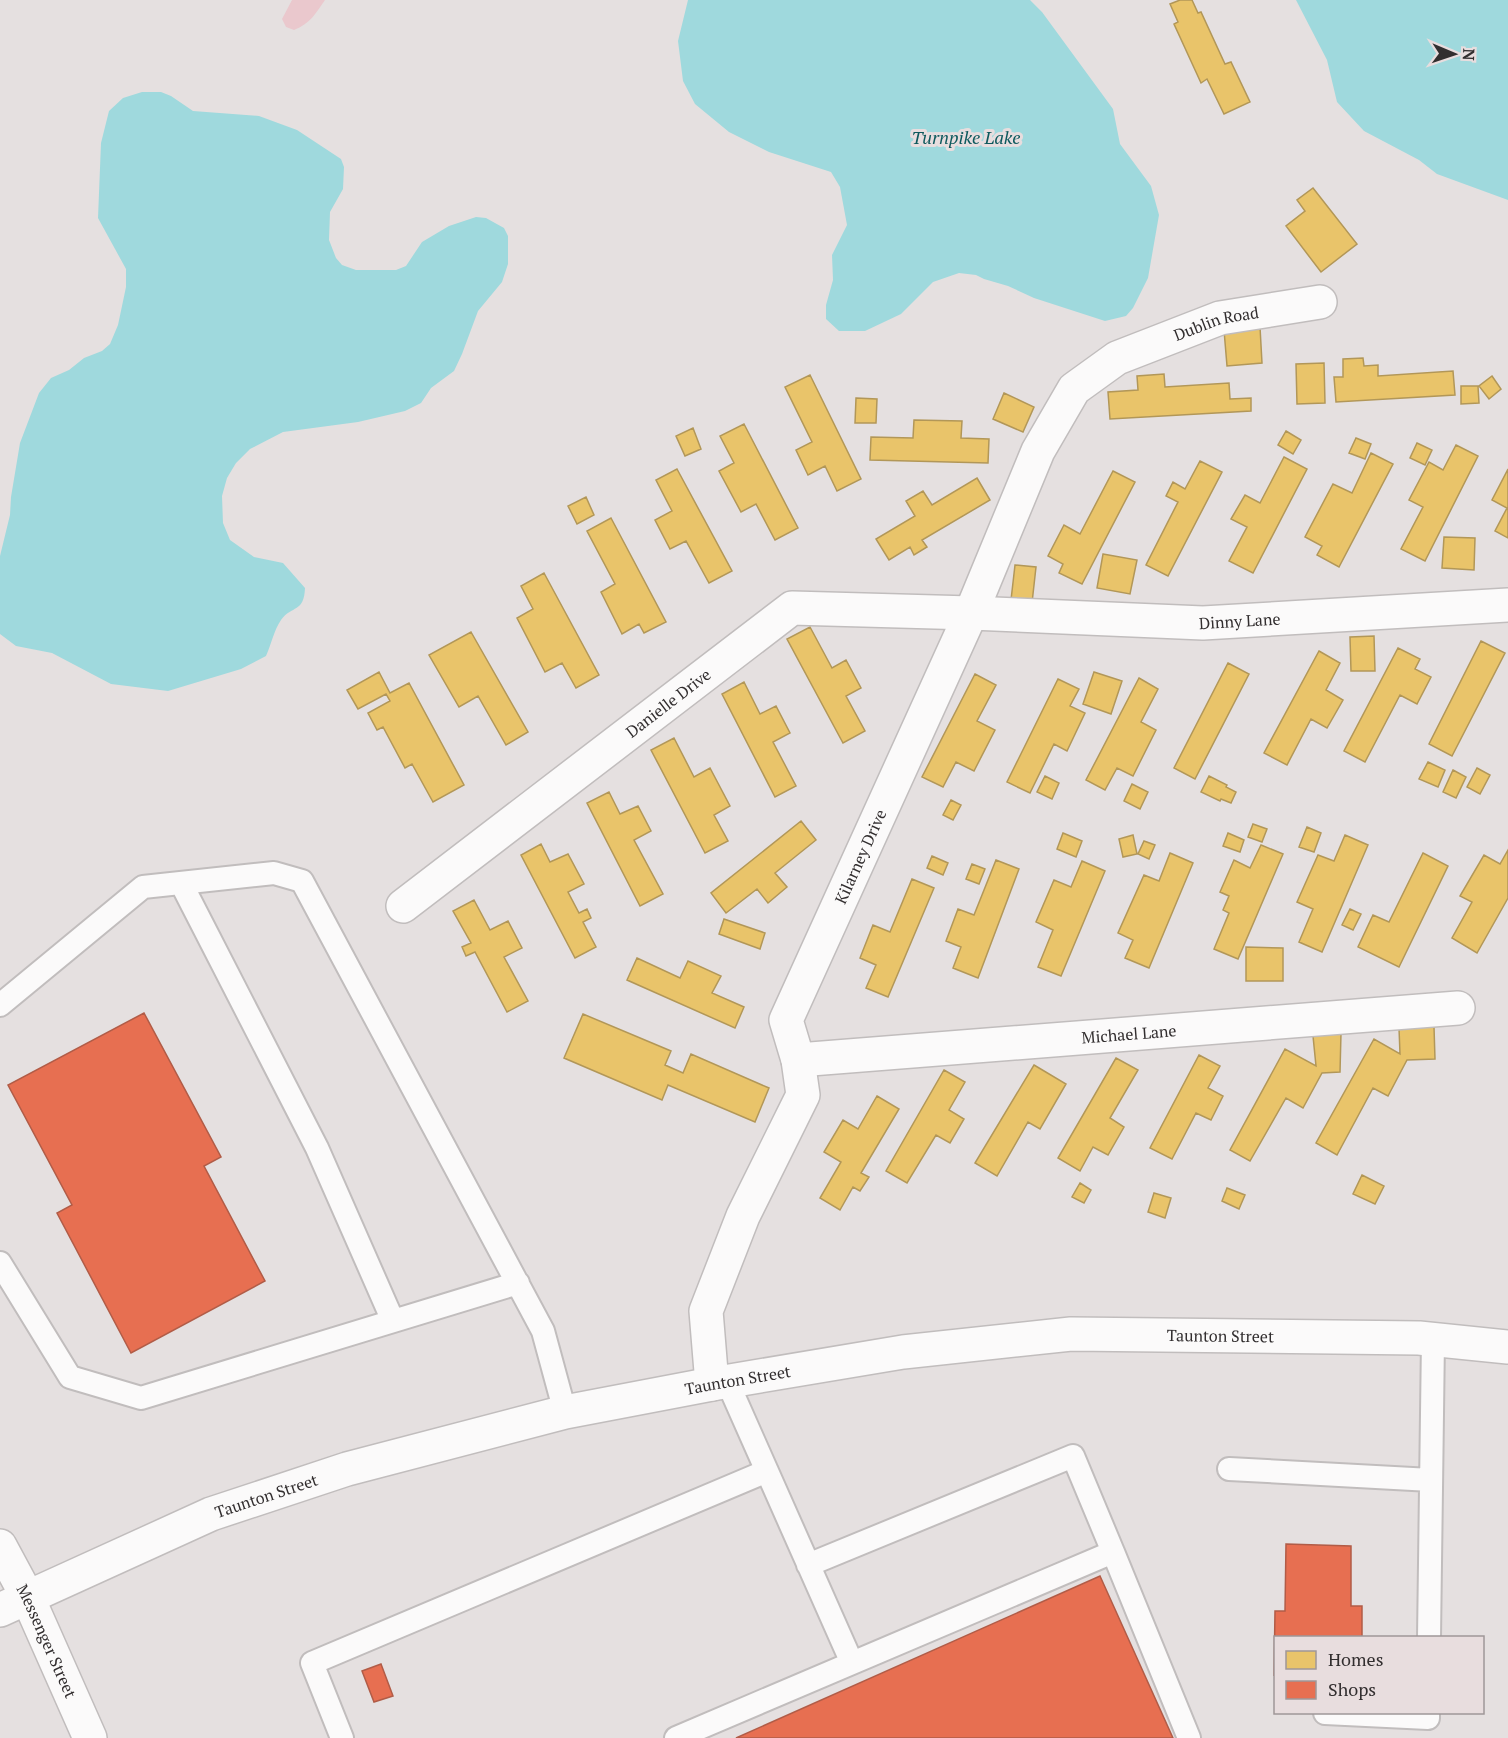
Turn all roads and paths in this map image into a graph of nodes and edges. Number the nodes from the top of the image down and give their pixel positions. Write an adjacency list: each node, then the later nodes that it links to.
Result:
1 (1320, 303): 2 (street, Dublin Road)
2 (1117, 358): 4 (street, Kilarney Drive)
3 (1508, 605): 4 (street, Dinny Lane)
4 (971, 613): 6 (street, Danielle Drive); 9 (street, Kilarney Drive)
5 (181, 883): 7 (lane); 11 (lane); 12 (lane)
6 (403, 906)
7 (0, 1005)
8 (1458, 1008): 9 (street, Michael Lane)
9 (798, 1060): 15 (street, Kilarney Drive)
10 (0, 1263): 12 (lane)
11 (518, 1283): 12 (lane); 16 (lane)
12 (393, 1321)
13 (1433, 1339): 14 (street, Taunton Street); 15 (street, Taunton Street); 19 (lane)
14 (1508, 1347)
15 (719, 1382): 16 (street, Taunton Street); 18 (lane)
16 (565, 1412): 23 (street, Taunton Street)
17 (1229, 1469): 19 (lane)
18 (767, 1472): 22 (lane); 29 (lane)
19 (1431, 1480): 24 (lane)
20 (0, 1546): 23 (street, Messenger Street)
21 (1113, 1552): 22 (lane); 25 (lane); 31 (lane)
22 (808, 1565): 25 (lane)
23 (14, 1604): 28 (street, Messenger Street)
24 (1429, 1636)
25 (852, 1663): 30 (lane)
26 (1346, 1714): 27 (lane)
27 (1428, 1714)
28 (90, 1738)
29 (342, 1738)
30 (676, 1738)
31 (1189, 1738)

